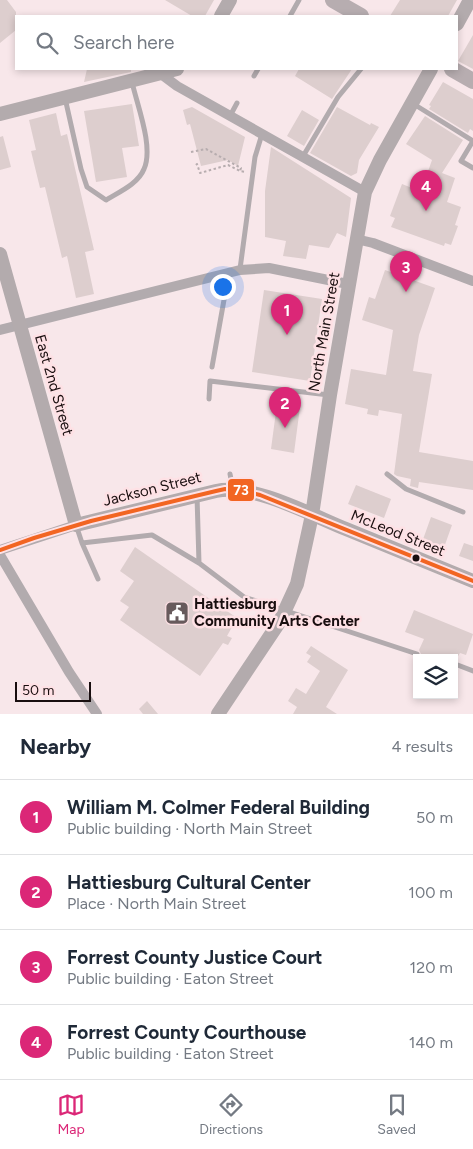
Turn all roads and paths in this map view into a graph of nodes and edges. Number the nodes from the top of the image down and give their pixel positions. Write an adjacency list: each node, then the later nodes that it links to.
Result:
1 (230, 0): 5 (main road)
2 (300, 0): 6 (lane)
3 (333, 0): 7 (main road)
4 (470, 0): 8 (main road)
5 (222, 15)
6 (291, 15)
7 (359, 15)
8 (458, 22)
9 (174, 70): 14 (main road)
10 (257, 70): 15 (lane)
11 (360, 70): 26 (lane)
12 (431, 70): 20 (main road, North Main Street)
13 (454, 70): 16 (main road)
14 (161, 74): 17 (main road); 22 (street)
15 (254, 76)
16 (473, 80)
17 (131, 81): 18 (main road); 18 (lane)
18 (65, 98): 21 (main road)
19 (237, 103): 22 (lane)
20 (412, 103): 24 (lane); 31 (main road, North Main Street)
21 (0, 114)
22 (230, 116): 23 (street)
23 (262, 134): 26 (street); 30 (lane)
24 (473, 141): 28 (lane)
25 (191, 152): 29 (path)
26 (302, 158): 31 (street)
27 (196, 165): 29 (path)
28 (473, 168)
29 (240, 171): 30 (path)
30 (252, 172): 34 (lane)
31 (365, 192): 32 (main road, North Main Street)
32 (356, 239): 36 (street); 37 (main road, North Main Street)
33 (0, 254): 38 (main road, East 2nd Street)
34 (240, 270): 35 (street); 37 (street)
35 (229, 272): 38 (street); 40 (lane)
36 (473, 281)
37 (348, 284): 41 (main road, North Main Street)
38 (20, 325): 39 (street); 49 (main road, East 2nd Street)
39 (0, 330)
40 (212, 367)
41 (330, 395): 42 (lane); 48 (main road, North Main Street)
42 (209, 399)
43 (230, 474): 45 (lane)
44 (387, 474): 47 (lane)
45 (233, 490): 46 (main road, Jackson Street); 48 (main road, Jackson Street)
46 (197, 496): 49 (main road, Jackson Street); 53 (lane)
47 (463, 512)
48 (312, 515): 55 (main road, McLeod Street); 56 (main road, North Main Street)
49 (76, 525): 50 (lane); 51 (street, Jackson Street)
50 (82, 544): 53 (lane); 54 (lane)
51 (0, 550)
52 (0, 555): 60 (street)
53 (199, 564): 56 (lane)
54 (98, 579)
55 (473, 581)
56 (286, 610): 57 (lane); 61 (main road, North Main Street)
57 (417, 654)
58 (458, 665): 59 (lane)
59 (473, 671)
60 (97, 714)
61 (218, 714)

